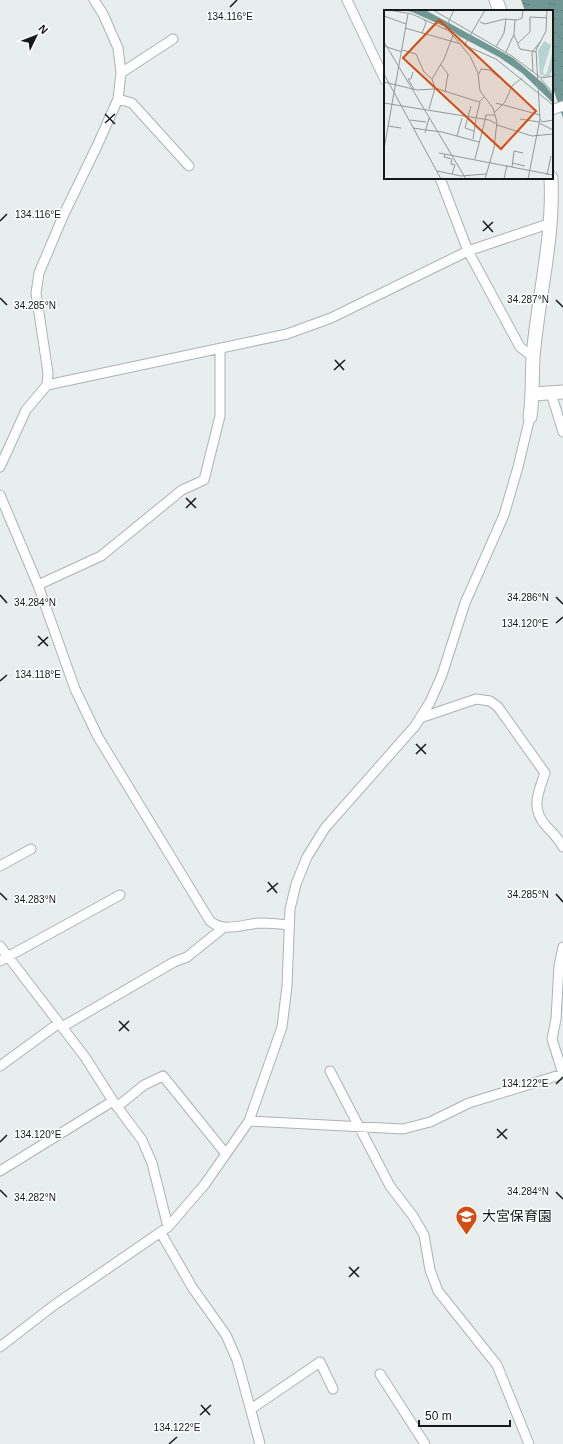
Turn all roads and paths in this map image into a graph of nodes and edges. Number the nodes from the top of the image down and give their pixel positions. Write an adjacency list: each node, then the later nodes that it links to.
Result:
1 (94, 0): 6 (street)
2 (347, 0): 7 (street)
3 (496, 0): 4 (street)
4 (500, 10)
5 (173, 39): 6 (street)
6 (121, 73): 8 (street)
7 (384, 78)
8 (118, 99): 11 (street); 18 (street)
9 (563, 106): 10 (street)
10 (553, 110)
11 (189, 166)
12 (440, 179): 15 (street)
13 (551, 179): 14 (street)
14 (550, 223): 15 (street); 17 (street)
15 (468, 251): 16 (street); 17 (street)
16 (220, 349): 18 (street); 25 (street)
17 (533, 357): 20 (street)
18 (47, 385): 23 (street)
19 (557, 392): 20 (street); 22 (street)
20 (533, 394): 21 (street)
21 (530, 417): 26 (street)
22 (563, 432)
23 (0, 467)
24 (0, 495): 25 (street)
25 (38, 585): 32 (street)
26 (420, 718): 27 (street); 31 (street)
27 (563, 847)
28 (31, 849): 29 (street)
29 (0, 866)
30 (120, 895): 35 (street)
31 (289, 925): 32 (street); 41 (street)
32 (223, 928): 36 (street)
33 (0, 946): 35 (street)
34 (563, 947): 39 (street)
35 (4, 959): 36 (street)
36 (60, 1025): 37 (street); 40 (street)
37 (0, 1066)
38 (330, 1071): 42 (street)
39 (563, 1074): 42 (street)
40 (115, 1104): 43 (street); 44 (street); 45 (street)
41 (249, 1121): 42 (street); 43 (street)
42 (360, 1127): 53 (street)
43 (226, 1154): 45 (street)
44 (0, 1171)
45 (168, 1227): 46 (street)
46 (161, 1234): 47 (street); 50 (street)
47 (0, 1348)
48 (380, 1374): 52 (street)
49 (333, 1389): 50 (street)
50 (251, 1409): 51 (street)
51 (260, 1444)
52 (425, 1444)
53 (529, 1444)

